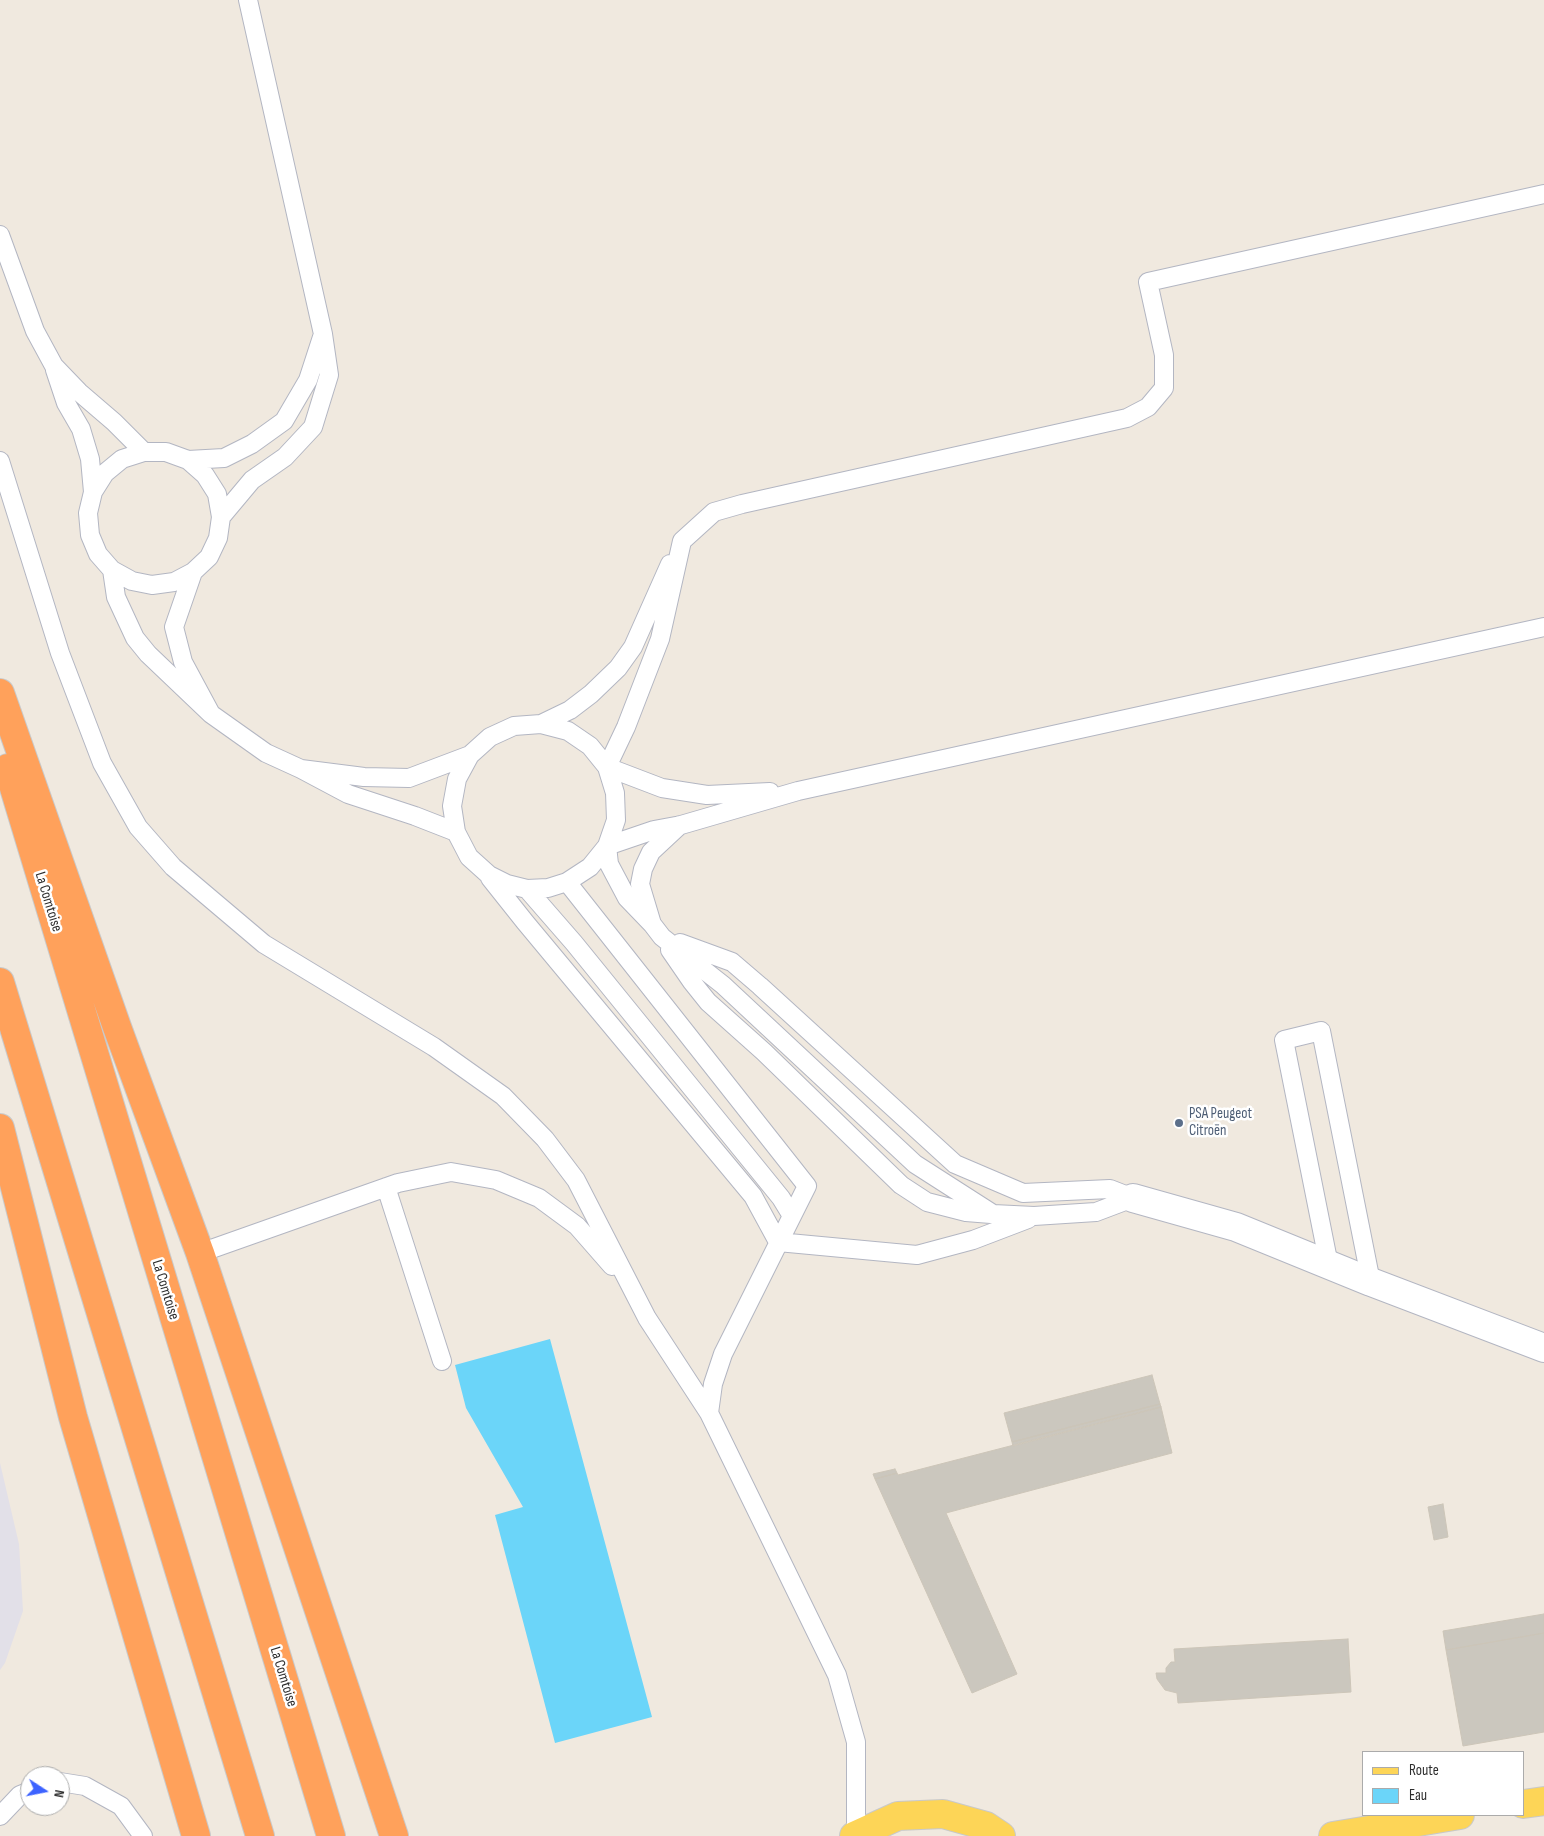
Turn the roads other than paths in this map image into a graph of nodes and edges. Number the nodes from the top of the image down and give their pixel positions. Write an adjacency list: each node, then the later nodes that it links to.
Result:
1 (248, 0): 4 (lane)
2 (1544, 194): 11 (lane)
3 (0, 235): 5 (lane)
4 (323, 334): 7 (lane); 10 (lane)
5 (54, 366): 6 (lane); 9 (lane)
6 (144, 452): 7 (lane); 9 (lane)
7 (188, 460): 10 (lane)
8 (0, 461): 41 (lane)
9 (93, 492): 12 (lane)
10 (221, 517): 13 (lane)
11 (682, 541): 17 (lane); 20 (lane)
12 (112, 570): 13 (lane); 16 (lane)
13 (193, 572): 16 (lane)
14 (1544, 626): 22 (lane)
15 (0, 693): 38 (highway)
16 (212, 714): 21 (lane)
17 (541, 724): 19 (lane); 20 (lane)
18 (0, 743): 55 (highway, La Comtoise)
19 (470, 755): 21 (lane); 24 (lane)
20 (607, 767): 22 (lane); 25 (lane)
21 (301, 769): 24 (lane)
22 (798, 791): 23 (lane)
23 (681, 825): 25 (lane); 29 (lane)
24 (456, 832): 26 (lane)
25 (607, 846): 27 (lane); 29 (lane)
26 (488, 875): 28 (lane); 37 (lane)
27 (567, 882): 28 (lane); 35 (lane)
28 (527, 889): 35 (lane)
29 (657, 930): 33 (lane); 34 (lane); 34 (lane)
30 (0, 982): 54 (highway)
31 (0, 1128): 53 (highway)
32 (386, 1187): 38 (lane); 41 (lane); 43 (lane)
33 (1133, 1198): 36 (lane); 39 (street)
34 (993, 1214): 36 (lane)
35 (792, 1216): 37 (lane)
36 (1034, 1216): 37 (lane)
37 (778, 1242): 44 (lane)
38 (200, 1253): 56 (highway)
39 (1329, 1265): 40 (street); 40 (lane)
40 (1371, 1282): 42 (street)
41 (629, 1286): 44 (lane)
42 (1544, 1348)
43 (442, 1360)
44 (709, 1413): 51 (lane)
45 (70, 1784): 52 (lane)
46 (20, 1795): 49 (lane)
47 (1544, 1801): 48 (main road)
48 (1524, 1804)
49 (0, 1816)
50 (1454, 1816): 58 (main road)
51 (855, 1835): 57 (main road)
52 (142, 1836)
53 (196, 1836)
54 (260, 1836)
55 (331, 1836)
56 (394, 1836)
57 (1001, 1836)
58 (1333, 1836)

